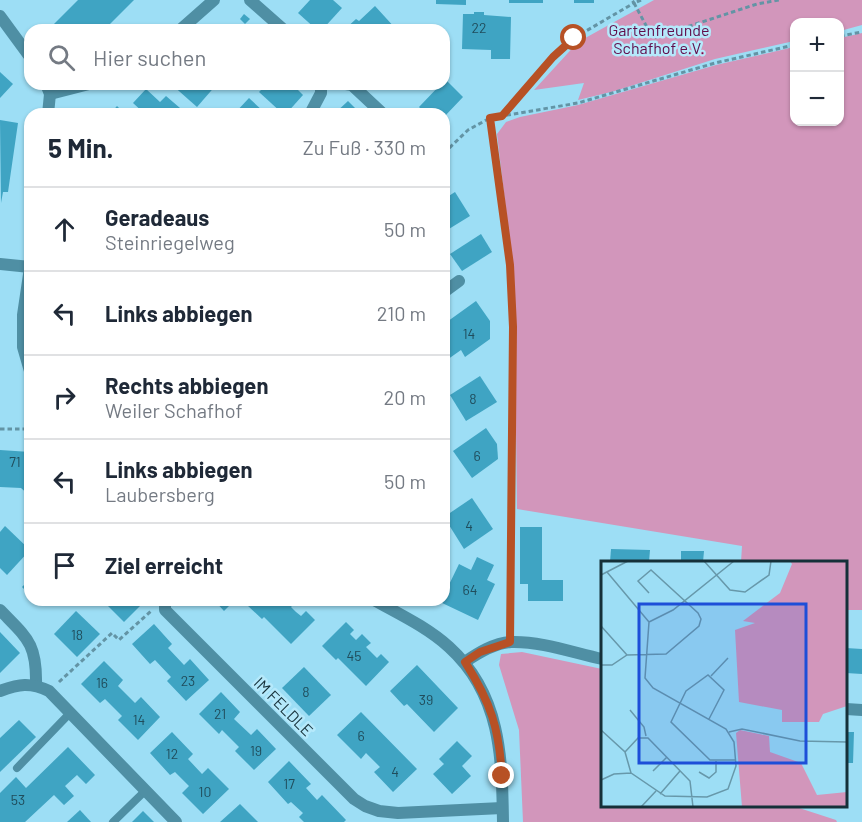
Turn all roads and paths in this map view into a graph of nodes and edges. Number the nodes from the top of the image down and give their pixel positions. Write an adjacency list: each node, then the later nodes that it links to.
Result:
1 (214, 0): 9 (street)
2 (250, 0): 10 (street)
3 (641, 0): 6 (path)
4 (779, 0): 5 (path)
5 (769, 1): 7 (path)
6 (633, 2): 7 (path); 21 (path)
7 (758, 2)
8 (0, 16): 14 (street)
9 (187, 24)
10 (277, 24)
11 (862, 32): 12 (path)
12 (844, 35)
13 (790, 46): 21 (path)
14 (24, 49)
15 (48, 90): 18 (street)
16 (321, 90): 19 (street)
17 (357, 90): 20 (street)
18 (48, 108)
19 (313, 108)
20 (376, 108)
21 (502, 116): 22 (path)
22 (490, 118): 23 (path); 36 (path)
23 (450, 147)
24 (0, 264): 25 (street)
25 (24, 267)
26 (459, 281): 27 (street)
27 (450, 288)
28 (24, 308): 29 (street)
29 (24, 350)
30 (0, 429): 31 (path)
31 (24, 429)
32 (158, 606): 41 (path)
33 (162, 606): 48 (street, IM FELDLE)
34 (384, 606): 38 (street)
35 (0, 610): 39 (street)
36 (510, 642): 37 (street); 38 (street)
37 (601, 659)
38 (465, 662): 47 (street)
39 (36, 685): 40 (street); 41 (street)
40 (0, 691)
41 (49, 692): 44 (street)
42 (847, 709): 43 (street)
43 (862, 710)
44 (71, 712): 45 (lane); 46 (street)
45 (17, 768)
46 (145, 790): 49 (lane); 50 (street)
47 (502, 807): 48 (street, IM FELDLE); 51 (street)
48 (399, 817)
49 (113, 822)
50 (176, 822)
51 (503, 822)

